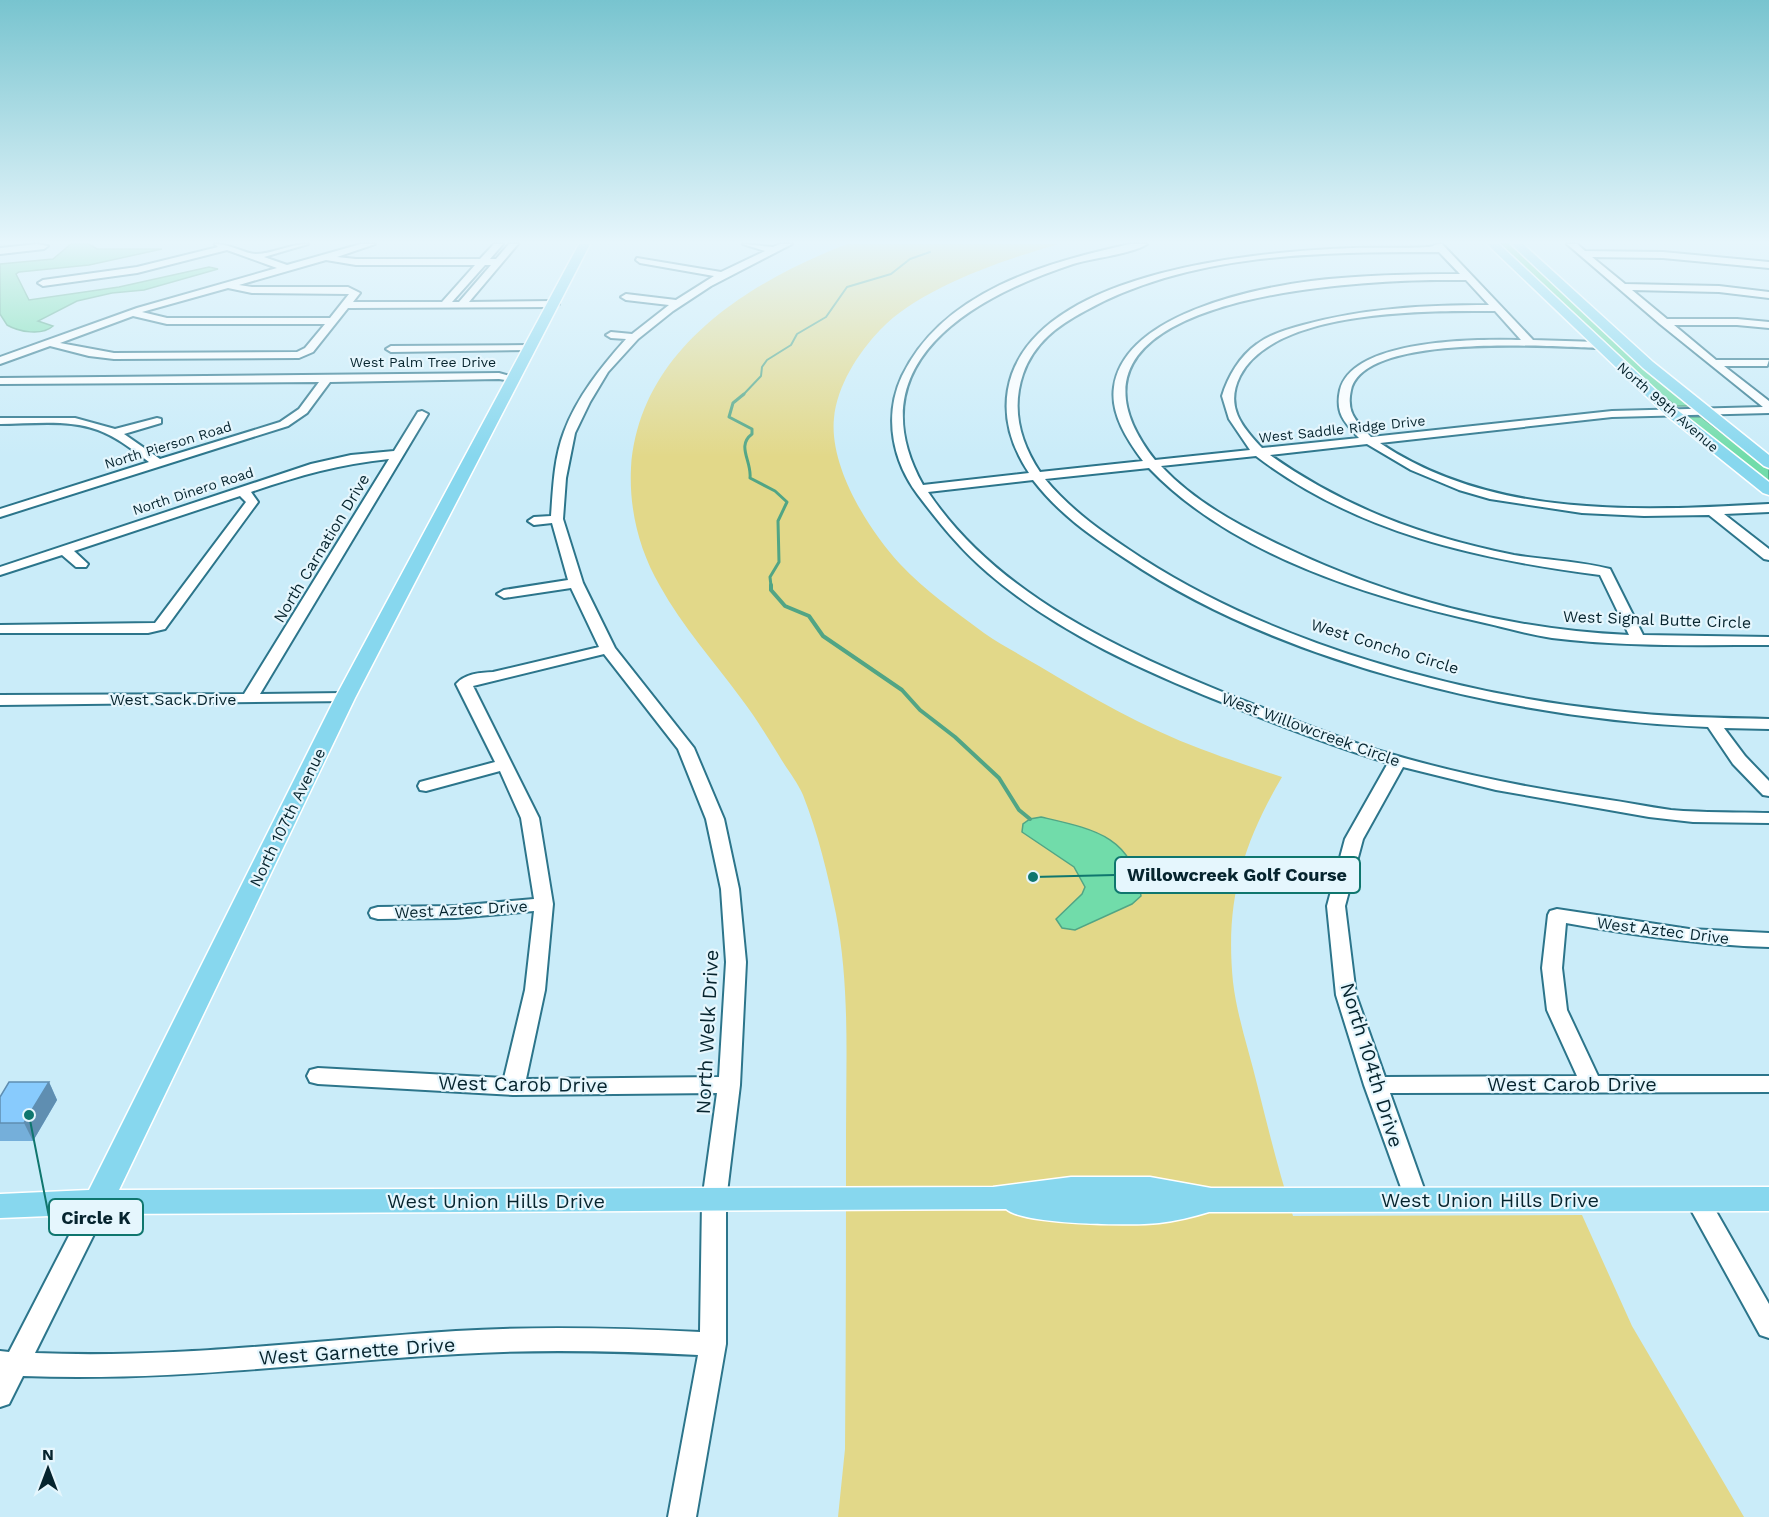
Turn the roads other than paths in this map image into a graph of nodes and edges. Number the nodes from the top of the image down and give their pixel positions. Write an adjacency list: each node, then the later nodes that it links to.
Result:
1 (127, 315): 19 (street)
2 (140, 315): 14 (street)
3 (338, 315): 14 (street)
4 (548, 315): 22 (main road, North 107th Avenue)
5 (662, 315): 18 (street, North Welk Drive)
6 (957, 315): 44 (street, West Willowcreek Circle)
7 (1072, 315): 43 (street, West Concho Circle)
8 (1197, 315): 42 (street, West Signal Butte Circle)
9 (1362, 315): 38 (street)
10 (1504, 315): 20 (street)
11 (1566, 315): 21 (main road, North 99th Avenue)
12 (1593, 315): 31 (main road, North 99th Avenue)
13 (1655, 315): 15 (street)
14 (333, 321): 19 (street)
15 (1664, 322): 16 (street); 25 (street)
16 (1769, 325)
17 (611, 335): 18 (street)
18 (634, 338): 50 (street, North Welk Drive)
19 (48, 343): 24 (street)
20 (1531, 344): 21 (street); 37 (street)
21 (1598, 345): 32 (main road, North 99th Avenue)
22 (530, 348): 23 (street); 27 (main road, North 107th Avenue)
23 (390, 349)
24 (3, 358)
25 (1713, 363): 26 (street); 30 (street)
26 (1767, 363)
27 (512, 378): 28 (street, West Palm Tree Drive); 62 (main road, North 107th Avenue)
28 (327, 379): 29 (street, West Palm Tree Drive); 41 (street, North Pierson Road)
29 (0, 381)
30 (1769, 408): 31 (street, West Saddle Ridge Drive)
31 (1702, 411): 32 (street, West Saddle Ridge Drive); 40 (main road, North 99th Avenue)
32 (1671, 412): 37 (street, West Saddle Ridge Drive); 45 (main road, North 99th Avenue)
33 (422, 414): 39 (street, North Carnation Drive)
34 (0, 421): 36 (street)
35 (157, 421): 36 (street)
36 (115, 433): 41 (street)
37 (1369, 441): 38 (street, West Saddle Ridge Drive); 48 (street)
38 (1259, 452): 42 (street, West Saddle Ridge Drive); 59 (street)
39 (398, 454): 46 (street, North Dinero Road); 63 (street, North Carnation Drive)
40 (1769, 463)
41 (159, 464): 49 (street, North Pierson Road)
42 (1152, 464): 43 (street, West Saddle Ridge Drive); 59 (street, West Signal Butte Circle)
43 (1038, 477): 44 (street, West Saddle Ridge Drive); 65 (street, West Concho Circle)
44 (918, 489): 67 (street, West Willowcreek Circle)
45 (1769, 490)
46 (242, 491): 52 (street, North Dinero Road); 58 (street)
47 (1769, 508): 48 (street)
48 (1713, 512): 53 (street)
49 (0, 513)
50 (557, 519): 51 (street); 56 (street, North Welk Drive)
51 (534, 521)
52 (64, 550): 54 (street); 55 (street, North Dinero Road)
53 (1769, 556)
54 (81, 564)
55 (0, 571)
56 (576, 583): 57 (street); 61 (street, North Welk Drive)
57 (504, 594)
58 (0, 629)
59 (1638, 639): 60 (street, West Signal Butte Circle)
60 (1769, 641)
61 (608, 649): 68 (street); 79 (street, North Welk Drive)
62 (345, 698): 63 (street, West Sack Drive); 85 (main road, North 107th Avenue)
63 (249, 699): 64 (street, West Sack Drive)
64 (0, 700)
65 (1713, 723): 66 (street, West Concho Circle); 70 (street)
66 (1769, 724)
67 (1398, 761): 71 (street, West Willowcreek Circle); 76 (street, North 104th Drive)
68 (505, 764): 69 (street); 72 (street)
69 (426, 786)
70 (1769, 791)
71 (1769, 818)
72 (544, 904): 73 (street, West Aztec Drive); 80 (street)
73 (378, 913)
74 (1769, 940): 77 (street, West Aztec Drive)
75 (318, 1076): 80 (street, West Carob Drive)
76 (1375, 1084): 77 (street, West Carob Drive); 83 (street, North 104th Drive)
77 (1591, 1084): 78 (street, West Carob Drive)
78 (1769, 1084)
79 (729, 1085): 80 (street, West Carob Drive); 84 (street, North Welk Drive)
80 (513, 1087)
81 (1697, 1199): 82 (main road, West Union Hills Drive); 83 (main road, West Union Hills Drive); 87 (street)
82 (1769, 1199)
83 (1416, 1200): 84 (main road, West Union Hills Drive)
84 (714, 1201): 85 (main road, West Union Hills Drive); 88 (street, North Welk Drive)
85 (98, 1202): 86 (main road, West Union Hills Drive); 89 (street, North 107th Avenue)
86 (0, 1206)
87 (1769, 1327)
88 (713, 1344): 89 (street, West Garnette Drive); 91 (street, North Welk Drive)
89 (8, 1363): 90 (street, North 107th Avenue)
90 (0, 1395)
91 (682, 1517)

